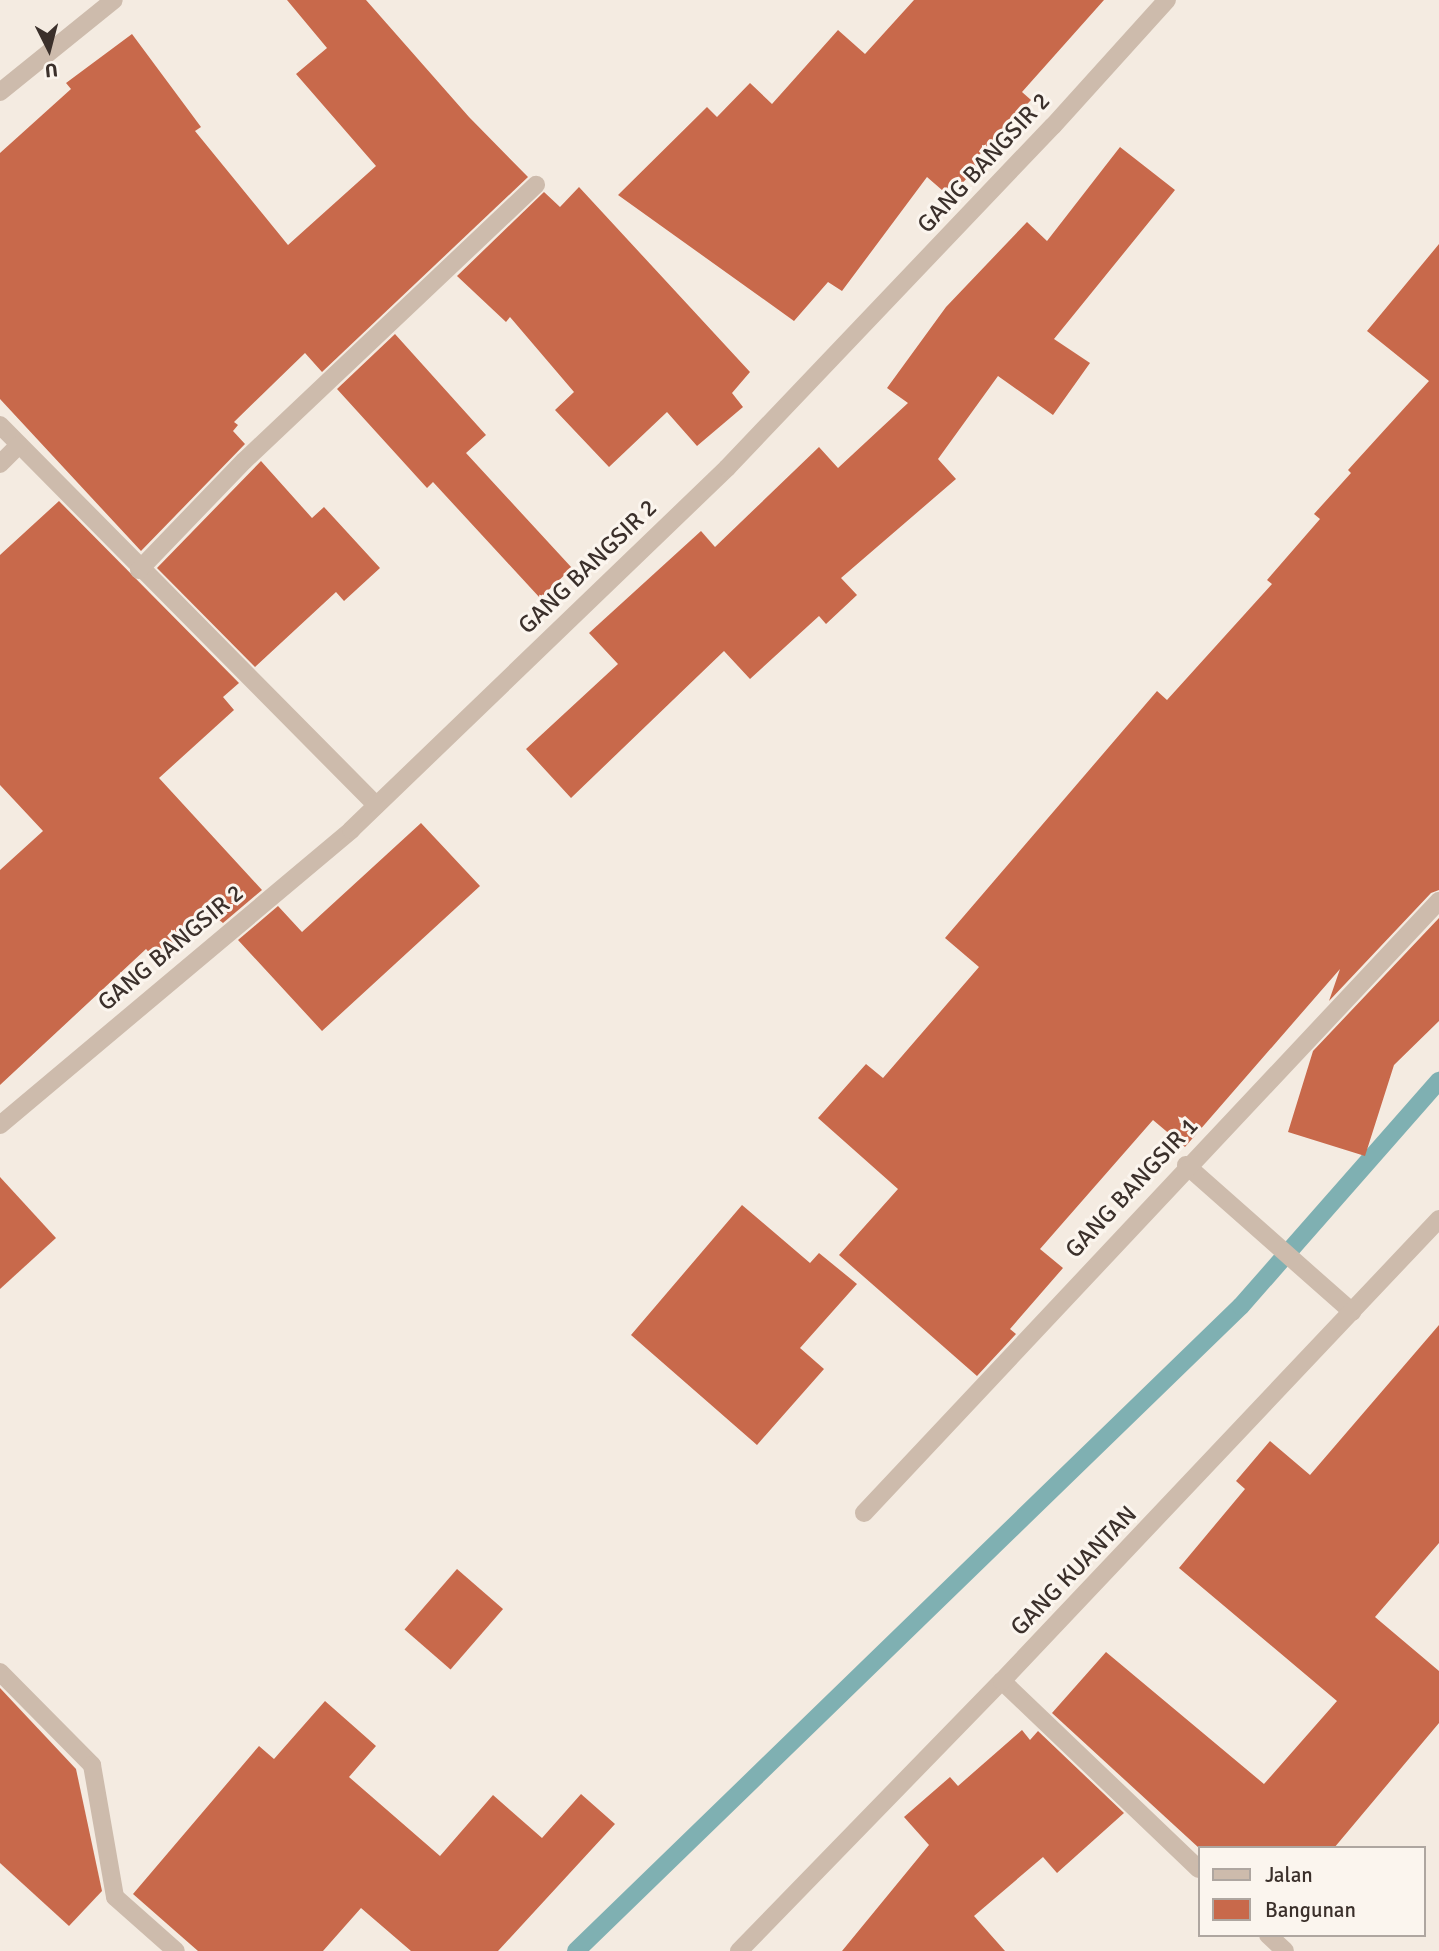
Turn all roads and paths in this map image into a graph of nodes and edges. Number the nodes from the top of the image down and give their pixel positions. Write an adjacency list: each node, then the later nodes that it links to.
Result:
1 (1167, 0): 9 (street, GANG BANGSIR 2)
2 (102, 3): 3 (street)
3 (0, 92)
4 (536, 185): 8 (street)
5 (0, 425): 6 (street)
6 (19, 445): 7 (street); 8 (street)
7 (0, 464)
8 (139, 570): 9 (street)
9 (376, 805): 11 (street, GANG BANGSIR 2)
10 (1439, 901): 12 (street, GANG BANGSIR 1)
11 (0, 1125)
12 (1186, 1165): 14 (street); 15 (street, GANG BANGSIR 1)
13 (1439, 1219): 14 (street, GANG KUANTAN)
14 (1352, 1312): 17 (street, GANG KUANTAN)
15 (864, 1513)
16 (0, 1672): 20 (street)
17 (1002, 1681): 18 (street); 21 (street, GANG KUANTAN)
18 (1198, 1868)
19 (1270, 1937): 22 (street)
20 (176, 1951)
21 (739, 1951)
22 (1285, 1951)

